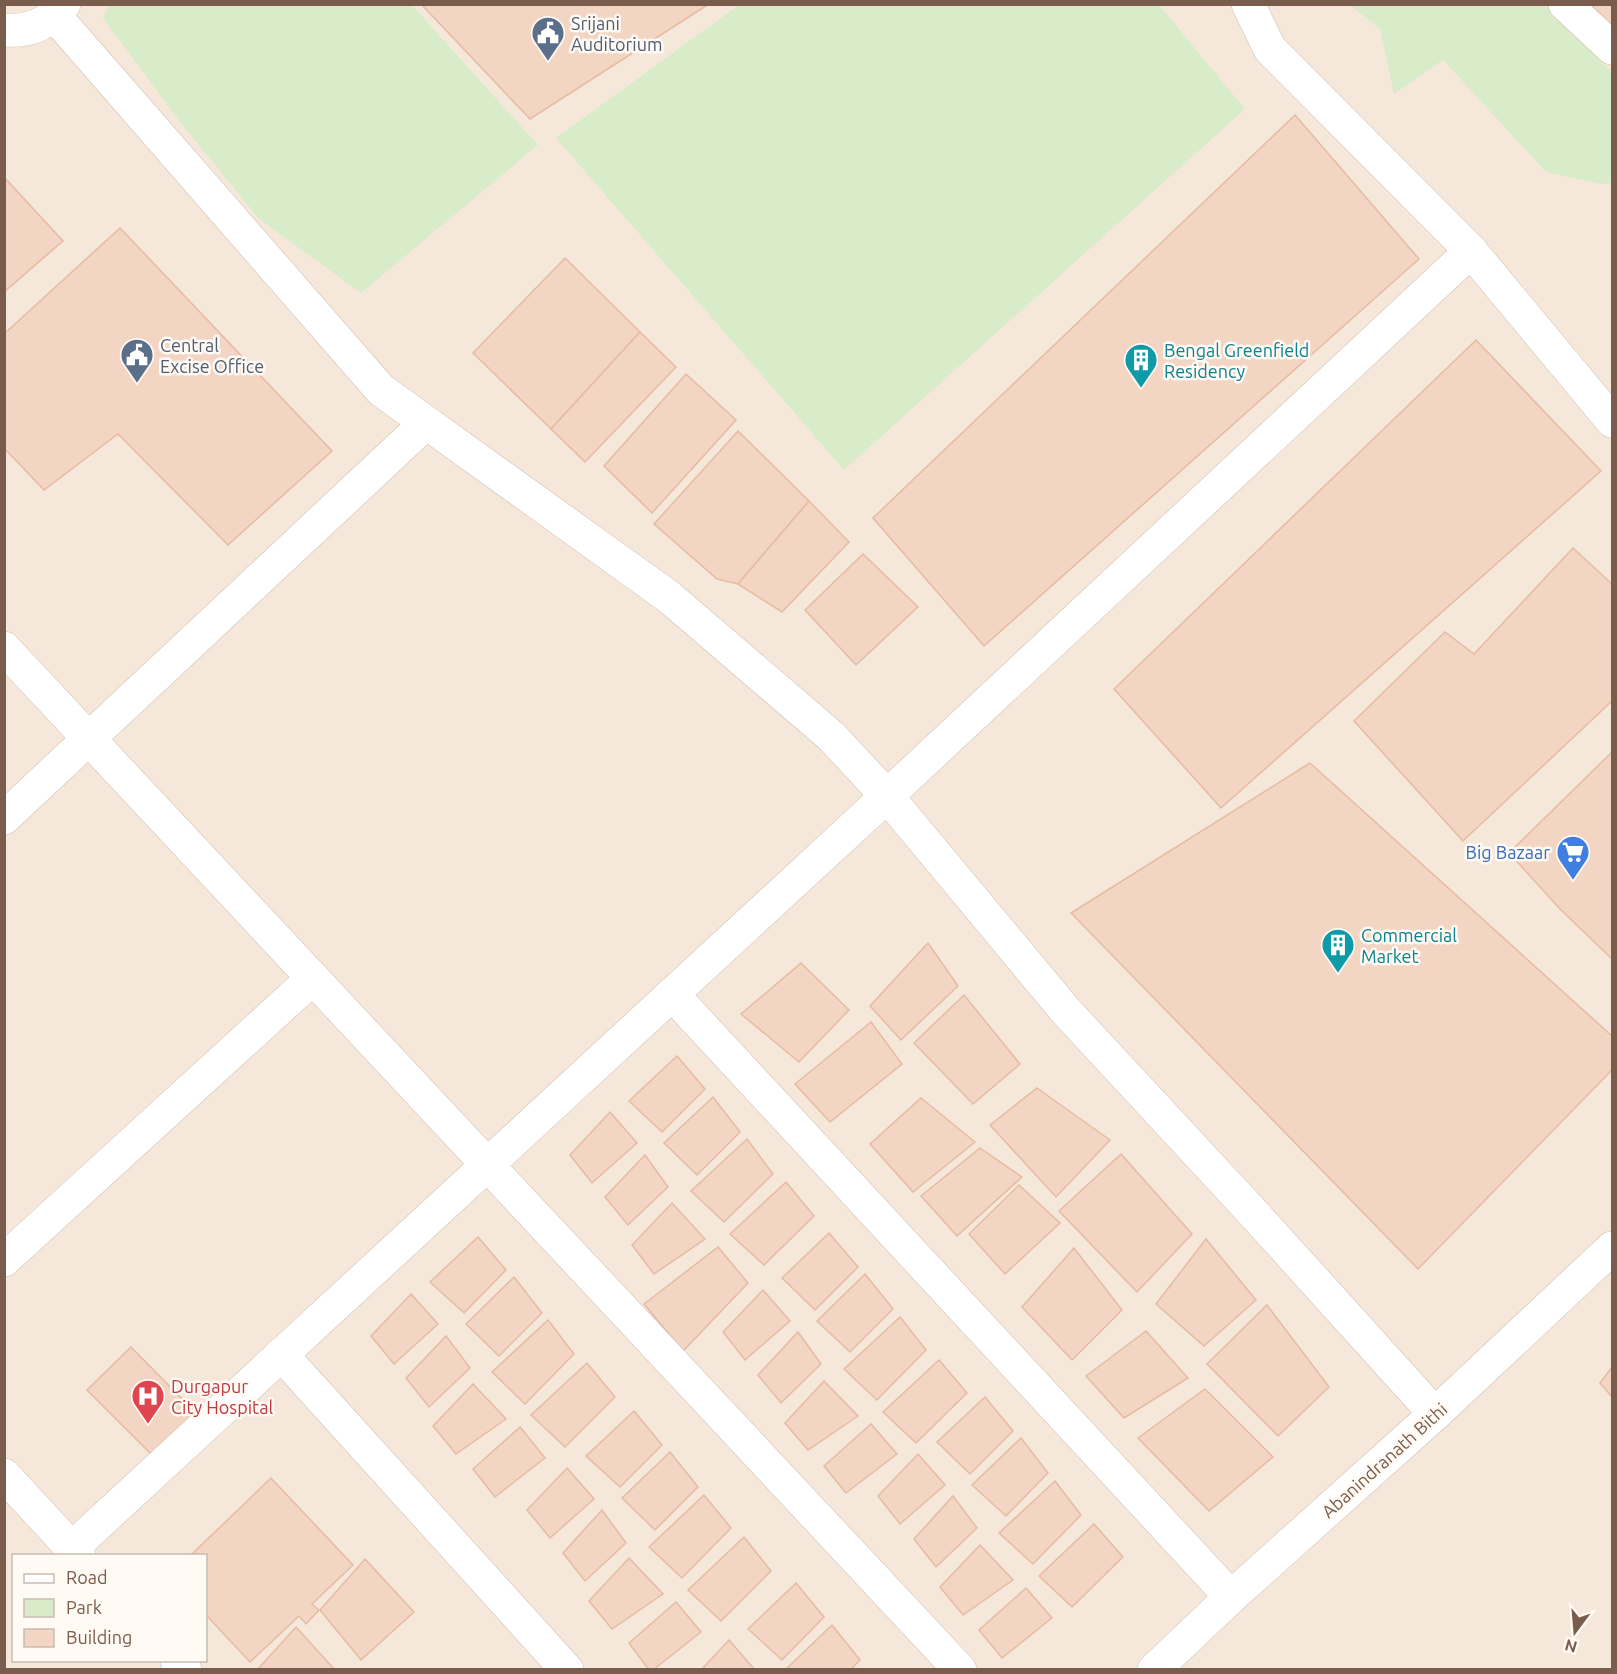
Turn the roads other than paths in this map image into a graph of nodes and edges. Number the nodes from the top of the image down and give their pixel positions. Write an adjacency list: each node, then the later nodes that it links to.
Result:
1 (1248, 4): 6 (street)
2 (1565, 4): 5 (street)
3 (59, 10): 4 (street); 8 (street)
4 (4, 30)
5 (1612, 48)
6 (1471, 250): 7 (street); 11 (street)
7 (1612, 421)
8 (426, 423): 10 (street); 11 (street)
9 (4, 648): 10 (street)
10 (90, 739): 12 (street); 13 (street)
11 (887, 796): 14 (street); 19 (street)
12 (4, 818)
13 (313, 978): 15 (street); 17 (street)
14 (672, 994): 15 (street); 22 (street)
15 (487, 1164): 18 (street); 24 (street)
16 (1612, 1248): 19 (street, Abanindranath Bithi)
17 (4, 1260)
18 (281, 1354): 21 (street); 23 (street)
19 (1435, 1414): 22 (street, Abanindranath Bithi)
20 (4, 1475): 21 (street)
21 (76, 1552)
22 (1232, 1597): 25 (street, Abanindranath Bithi)
23 (567, 1670)
24 (960, 1670)
25 (1154, 1670)

